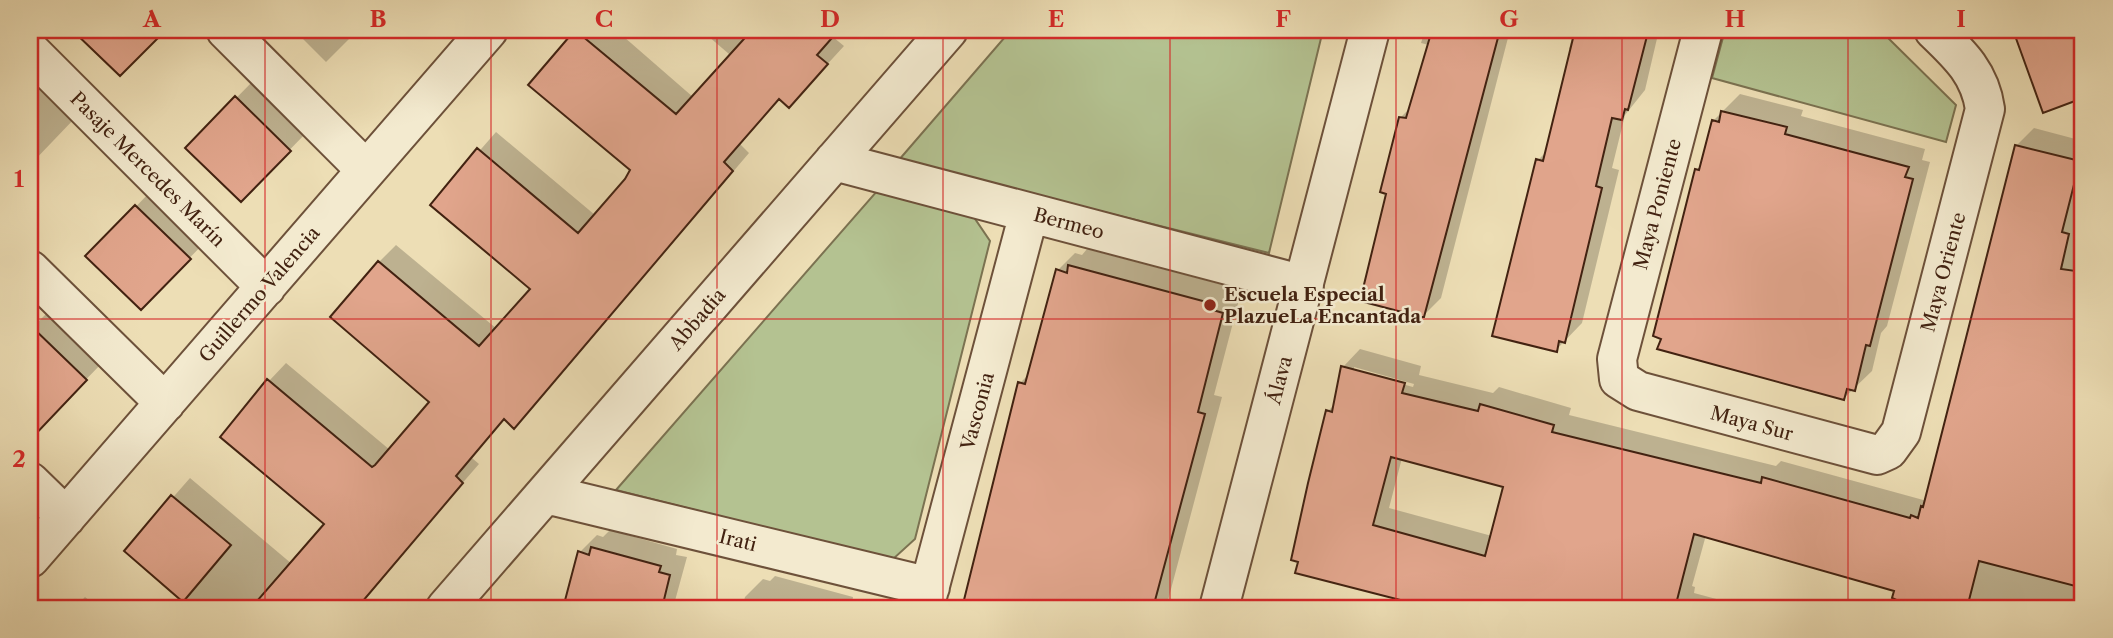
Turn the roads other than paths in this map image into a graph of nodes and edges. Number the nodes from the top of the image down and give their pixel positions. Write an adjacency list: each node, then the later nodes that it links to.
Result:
1 (226, 30): 9 (street)
2 (488, 30): 9 (street, Guillermo Valencia)
3 (947, 30): 8 (street, Abbadia)
4 (1370, 30): 12 (street, Álava)
5 (1703, 30): 14 (street, Maya Poniente)
6 (1934, 30): 16 (street, Maya Oriente)
7 (30, 51): 13 (street, Pasaje Mercedes Marín)
8 (834, 161): 10 (street, Bermeo); 18 (street, Abbadia)
9 (366, 170): 13 (street, Guillermo Valencia)
10 (1029, 213): 12 (street, Bermeo); 21 (street, Vasconia)
11 (30, 270): 15 (street)
12 (1304, 285): 23 (street, Álava)
13 (266, 287): 15 (street, Guillermo Valencia)
14 (1619, 379): 16 (street, Maya Sur)
15 (165, 403): 19 (street, Guillermo Valencia)
16 (1888, 450)
17 (30, 482): 19 (street)
18 (546, 494): 21 (street, Irati); 22 (street, Abbadia)
19 (66, 517): 20 (street, Guillermo Valencia)
20 (30, 558)
21 (927, 597)
22 (446, 608)
23 (1219, 608)

